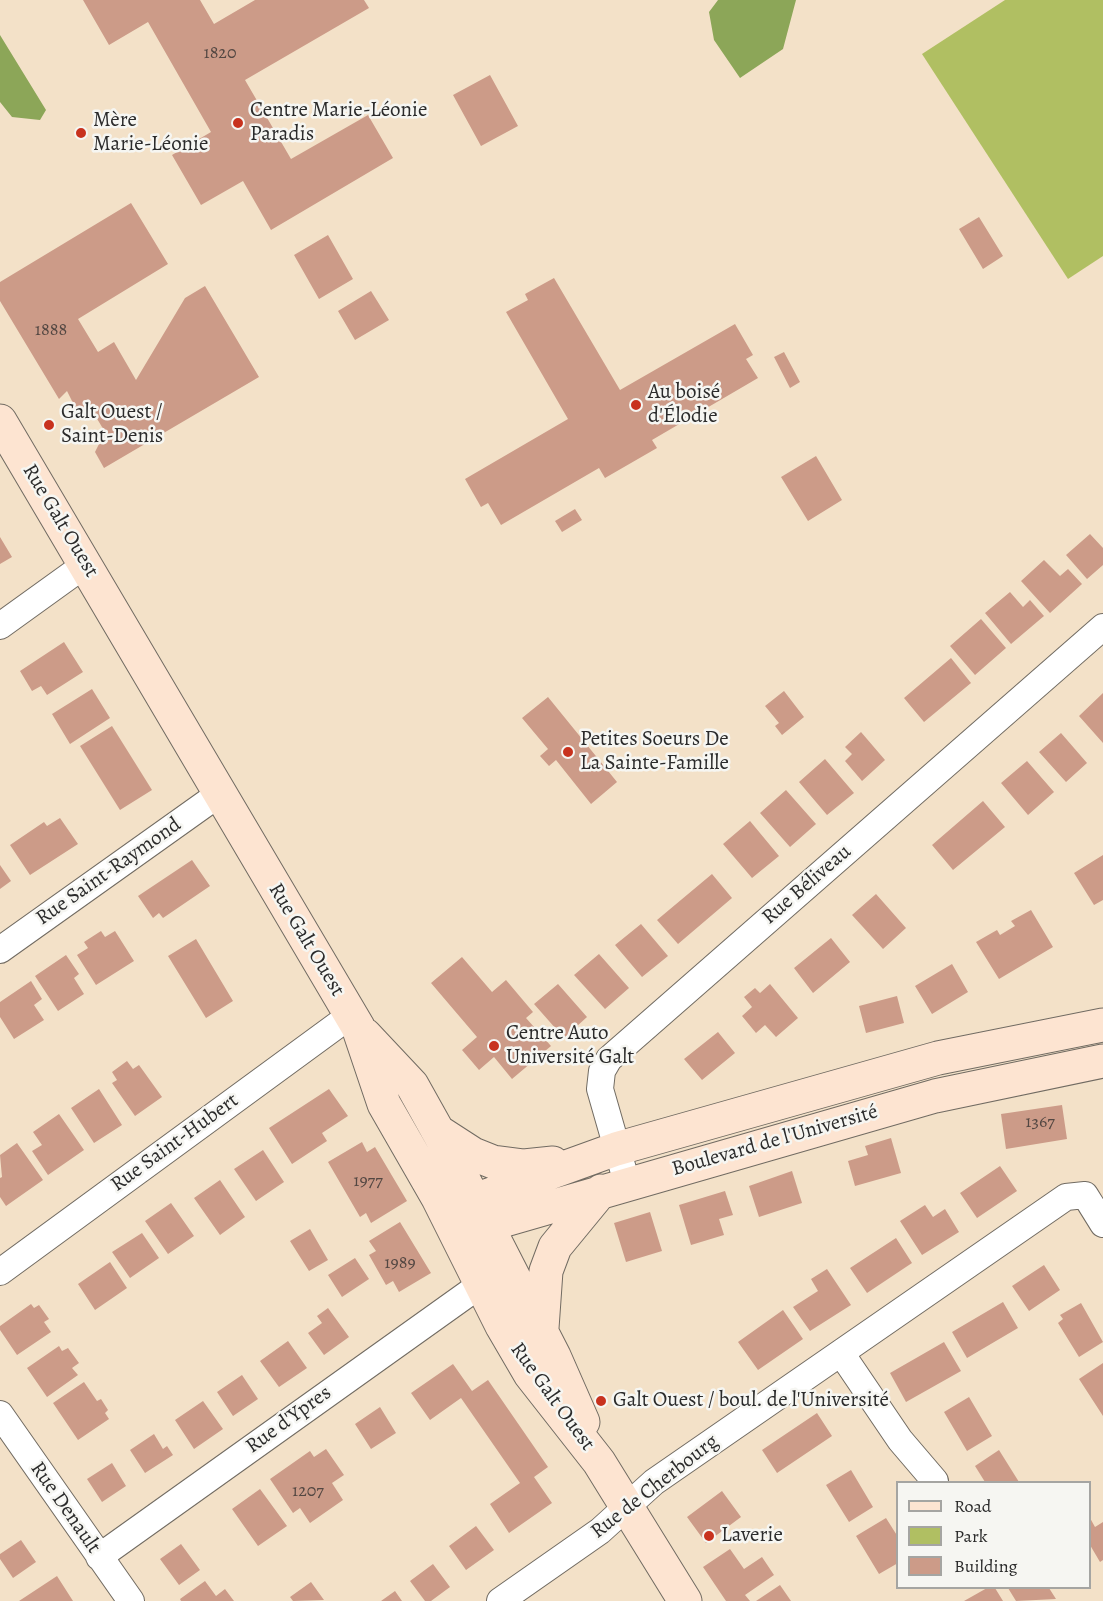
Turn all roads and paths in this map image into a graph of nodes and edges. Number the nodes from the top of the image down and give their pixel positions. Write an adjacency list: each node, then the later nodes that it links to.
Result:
1 (0, 421): 2 (main road, Rue Galt Ouest)
2 (86, 564): 3 (street); 5 (main road, Rue Galt Ouest)
3 (0, 626)
4 (1103, 627): 11 (street, Rue Béliveau)
5 (219, 794): 6 (street, Rue Saint-Raymond); 7 (main road, Rue Galt Ouest)
6 (0, 950)
7 (354, 1021): 10 (main road, Rue Galt Ouest); 15 (main road, Rue Galt Ouest); 17 (street, Rue Saint-Hubert)
8 (1103, 1025): 11 (main road, Boulevard de l'Université)
9 (1103, 1061): 13 (main road, Boulevard de l'Université)
10 (438, 1131): 12 (main road); 14 (main road, Rue Galt Ouest)
11 (616, 1149): 12 (main road, Boulevard de l'Université); 13 (street, Rue Béliveau)
12 (576, 1161): 14 (main road)
13 (614, 1187): 14 (main road, Boulevard de l'Université); 19 (main road)
14 (482, 1212): 15 (main road); 19 (main road, Rue Galt Ouest)
15 (450, 1221): 18 (main road, Rue Galt Ouest)
16 (1103, 1224): 20 (street, Rue de Cherbourg)
17 (0, 1272)
18 (480, 1285): 22 (main road, Rue Galt Ouest); 25 (street, Rue d'Ypres)
19 (542, 1333): 22 (main road, Rue Galt Ouest)
20 (841, 1353): 23 (street); 24 (street, Rue de Cherbourg)
21 (0, 1414): 25 (street, Rue Denault)
22 (599, 1462): 24 (main road, Rue Galt Ouest)
23 (935, 1481)
24 (627, 1507): 27 (street, Rue de Cherbourg); 28 (main road, Rue Galt Ouest)
25 (99, 1557): 26 (street, Rue Denault)
26 (131, 1601)
27 (500, 1601)
28 (685, 1601)

